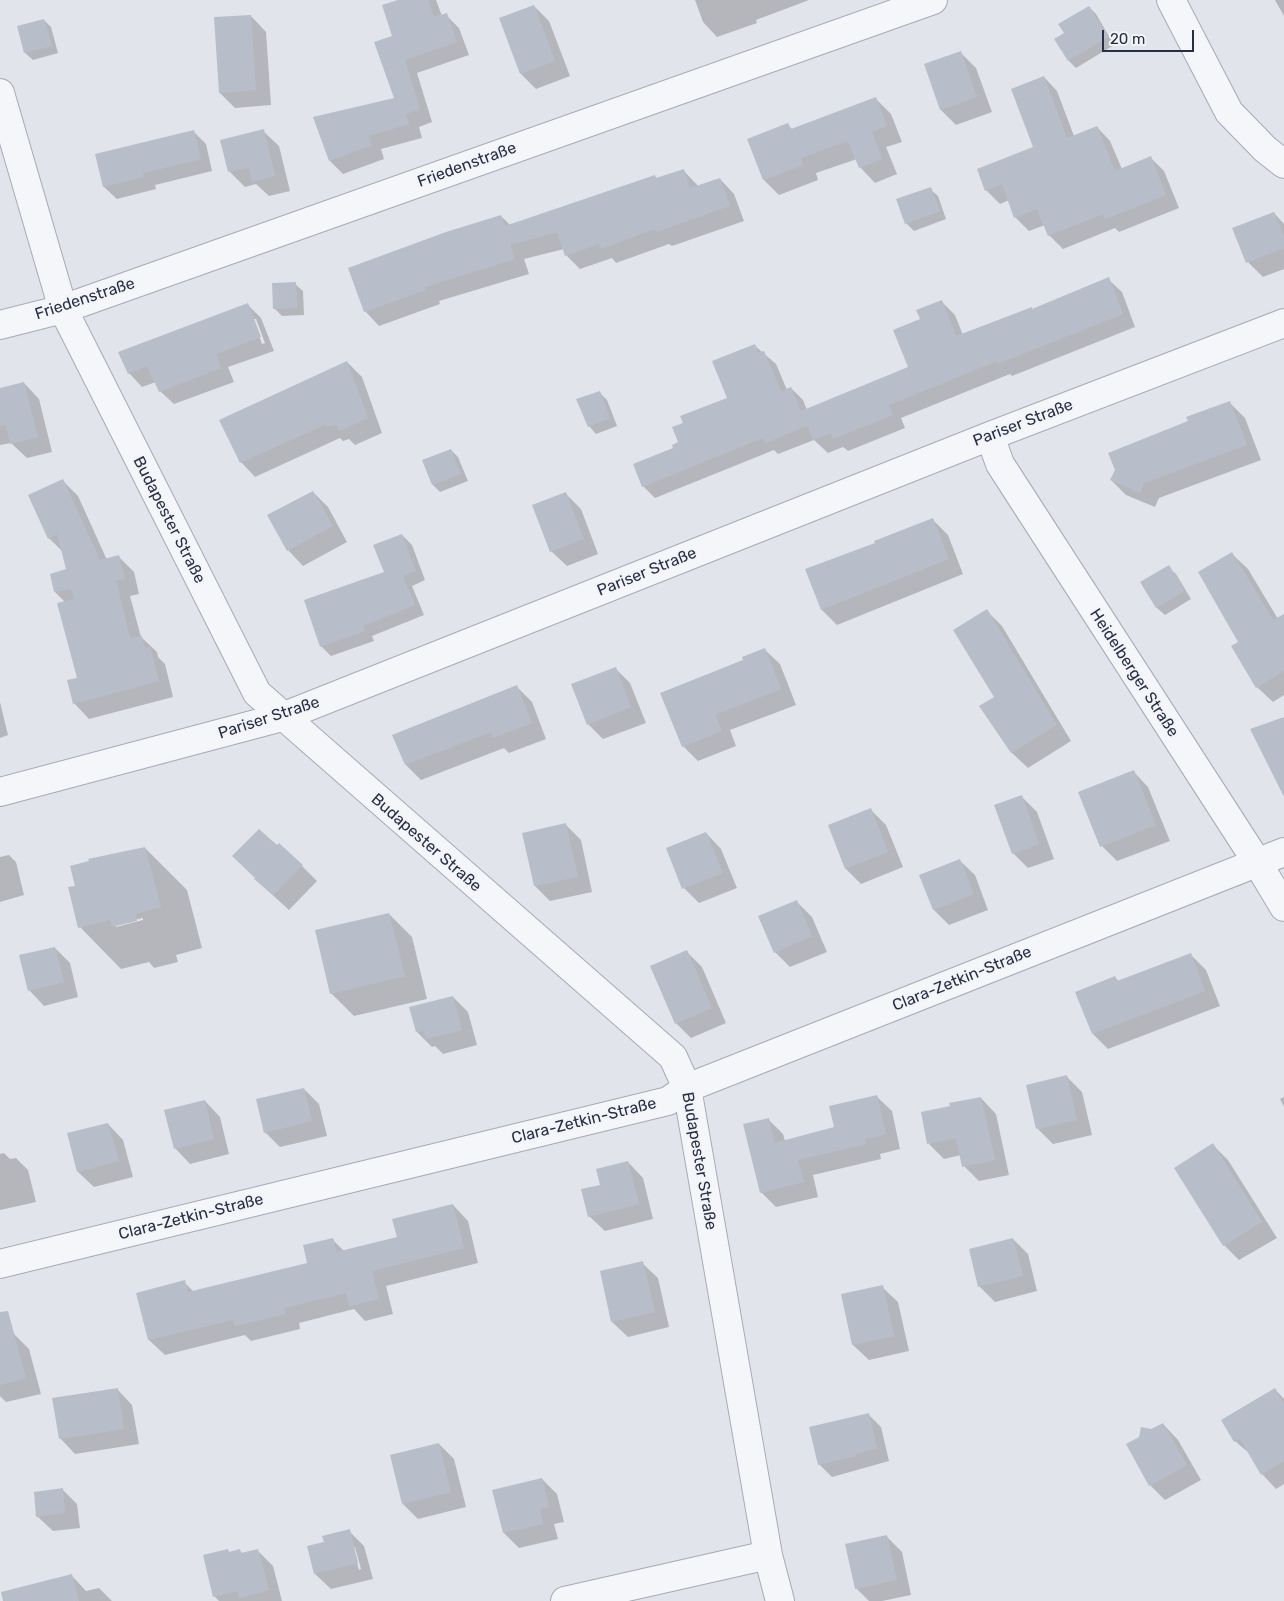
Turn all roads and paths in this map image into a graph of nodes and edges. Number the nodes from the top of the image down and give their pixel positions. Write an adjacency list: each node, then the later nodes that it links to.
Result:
1 (933, 0): 5 (street, Friedenstraße)
2 (1171, 0): 4 (street)
3 (0, 93): 5 (street, Budapester Straße)
4 (1284, 164)
5 (63, 309): 7 (street, Friedenstraße); 9 (street, Budapester Straße)
6 (1284, 323): 8 (street, Pariser Straße)
7 (0, 324)
8 (990, 436): 9 (street, Pariser Straße); 12 (street, Heidelberger Straße)
9 (282, 717): 10 (street, Pariser Straße); 14 (street, Budapester Straße)
10 (0, 792)
11 (1284, 852): 12 (street, Clara-Zetkin-Straße)
12 (1257, 862): 13 (street, Heidelberger Straße); 14 (street, Clara-Zetkin-Straße)
13 (1284, 907)
14 (687, 1088): 15 (street, Clara-Zetkin-Straße); 16 (street, Budapester Straße)
15 (0, 1264)
16 (768, 1555): 17 (street); 18 (street, Budapester Straße)
17 (565, 1601)
18 (780, 1601)

